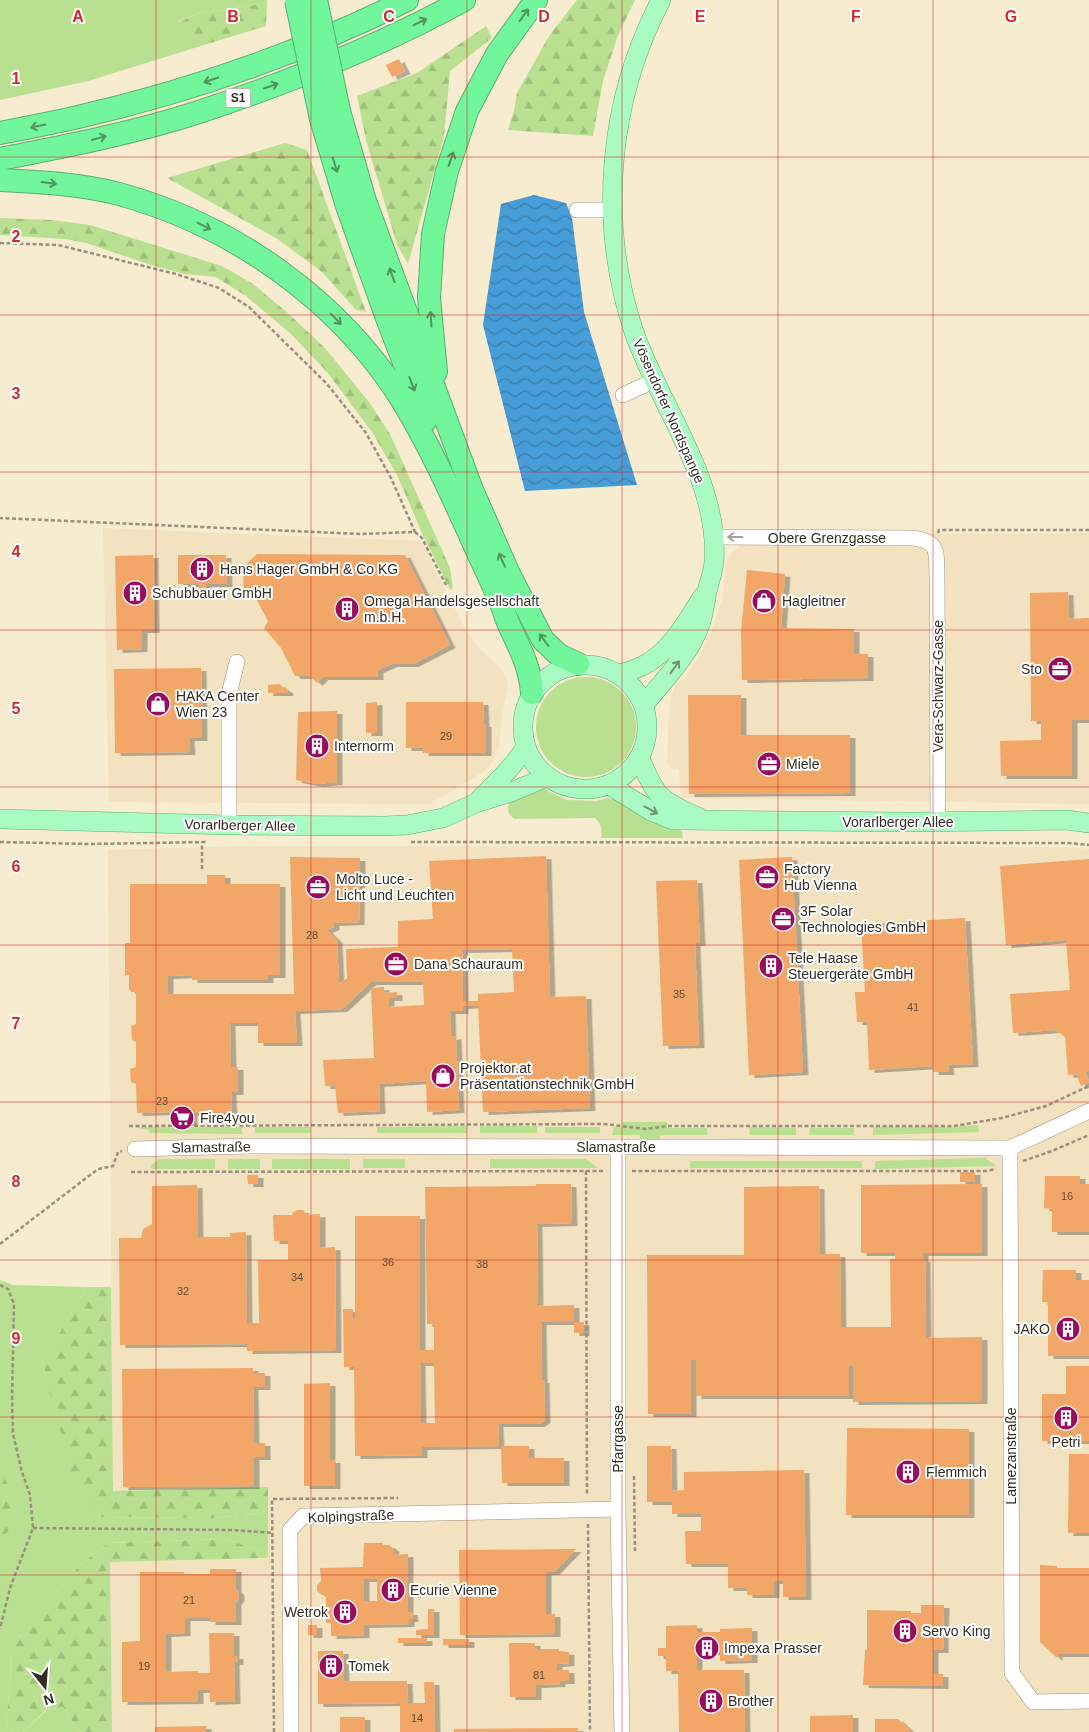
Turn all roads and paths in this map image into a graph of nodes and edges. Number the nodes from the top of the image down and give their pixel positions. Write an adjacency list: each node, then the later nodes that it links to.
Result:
1 (296, 0): 9 (highway, bridge)
2 (316, 0): 9 (highway, bridge)
3 (380, 0): 8 (highway)
4 (407, 0): 8 (highway, S1)
5 (464, 0): 11 (highway, S1, one-way to 5)
6 (536, 0): 18 (highway, one-way to 6)
7 (661, 0): 14 (main road, Vösendorfer Nordspange)
8 (339, 31): 10 (highway, S1, one-way to 10)
9 (330, 115): 18 (highway, one-way to 9); 19 (highway, one-way to 19)
10 (0, 133)
11 (0, 159)
12 (0, 180): 19 (highway, one-way to 19)
13 (576, 210): 14 (street)
14 (612, 210): 16 (main road, Vösendorfer Nordspange)
15 (0, 243): 23 (path)
16 (653, 380): 17 (street); 24 (main road, Vösendorfer Nordspange)
17 (623, 395)
18 (445, 420): 29 (highway, one-way to 18)
19 (451, 492): 31 (highway)
20 (0, 518): 23 (path)
21 (939, 530): 22 (path)
22 (1089, 530)
23 (415, 532): 26 (path)
24 (713, 538): 25 (street, Obere Grenzgasse, one-way to 24); 27 (main road, Vösendorfer Nordspange)
25 (936, 551): 40 (street, Vera-Schwarz-Gasse)
26 (446, 585)
27 (708, 590): 30 (main road, Vösendorfer Nordspange); 32 (main road, Vösendorfer Nordspange, one-way to 27)
28 (237, 662): 42 (street)
29 (578, 664): 30 (main road); 31 (main road)
30 (620, 674): 32 (main road)
31 (532, 692): 33 (main road)
32 (644, 704): 34 (main road)
33 (526, 747): 35 (main road); 37 (main road, Vorarlberger Allee)
34 (640, 758): 36 (main road); 39 (main road, Vorarlberger Allee)
35 (547, 777): 36 (main road); 37 (main road, Vorarlberger Allee)
36 (609, 785): 39 (main road, Vorarlberger Allee, one-way to 39)
37 (476, 803): 42 (main road, Vorarlberger Allee)
38 (0, 819): 42 (main road, Vorarlberger Allee)
39 (706, 821): 40 (main road, Vorarlberger Allee)
40 (938, 822): 41 (main road, Vorarlberger Allee)
41 (1089, 823)
42 (229, 825)
43 (0, 842): 44 (path)
44 (202, 842): 45 (path); 48 (path)
45 (212, 842)
46 (409, 842): 47 (path)
47 (1089, 845)
48 (202, 869)
49 (1089, 1086): 51 (path)
50 (1089, 1111): 53 (street, Slamastraße)
51 (129, 1126)
52 (618, 1147): 53 (street, Slamastraße); 54 (street, Slamastraße); 59 (street, Pfarrgasse)
53 (1010, 1148): 64 (street, Lamezanstraße)
54 (135, 1149): 56 (path)
55 (586, 1171): 60 (path)
56 (0, 1244)
57 (0, 1285): 61 (path)
58 (398, 1498): 62 (path)
59 (618, 1509): 60 (street, Kolpingstraße); 68 (street, Pfarrgasse)
60 (587, 1510): 66 (street, Kolpingstraße); 67 (path)
61 (33, 1528): 62 (path); 63 (path)
62 (273, 1534): 65 (path)
63 (0, 1629)
64 (1089, 1701)
65 (274, 1732)
66 (292, 1732)
67 (590, 1732)
68 (622, 1732)

